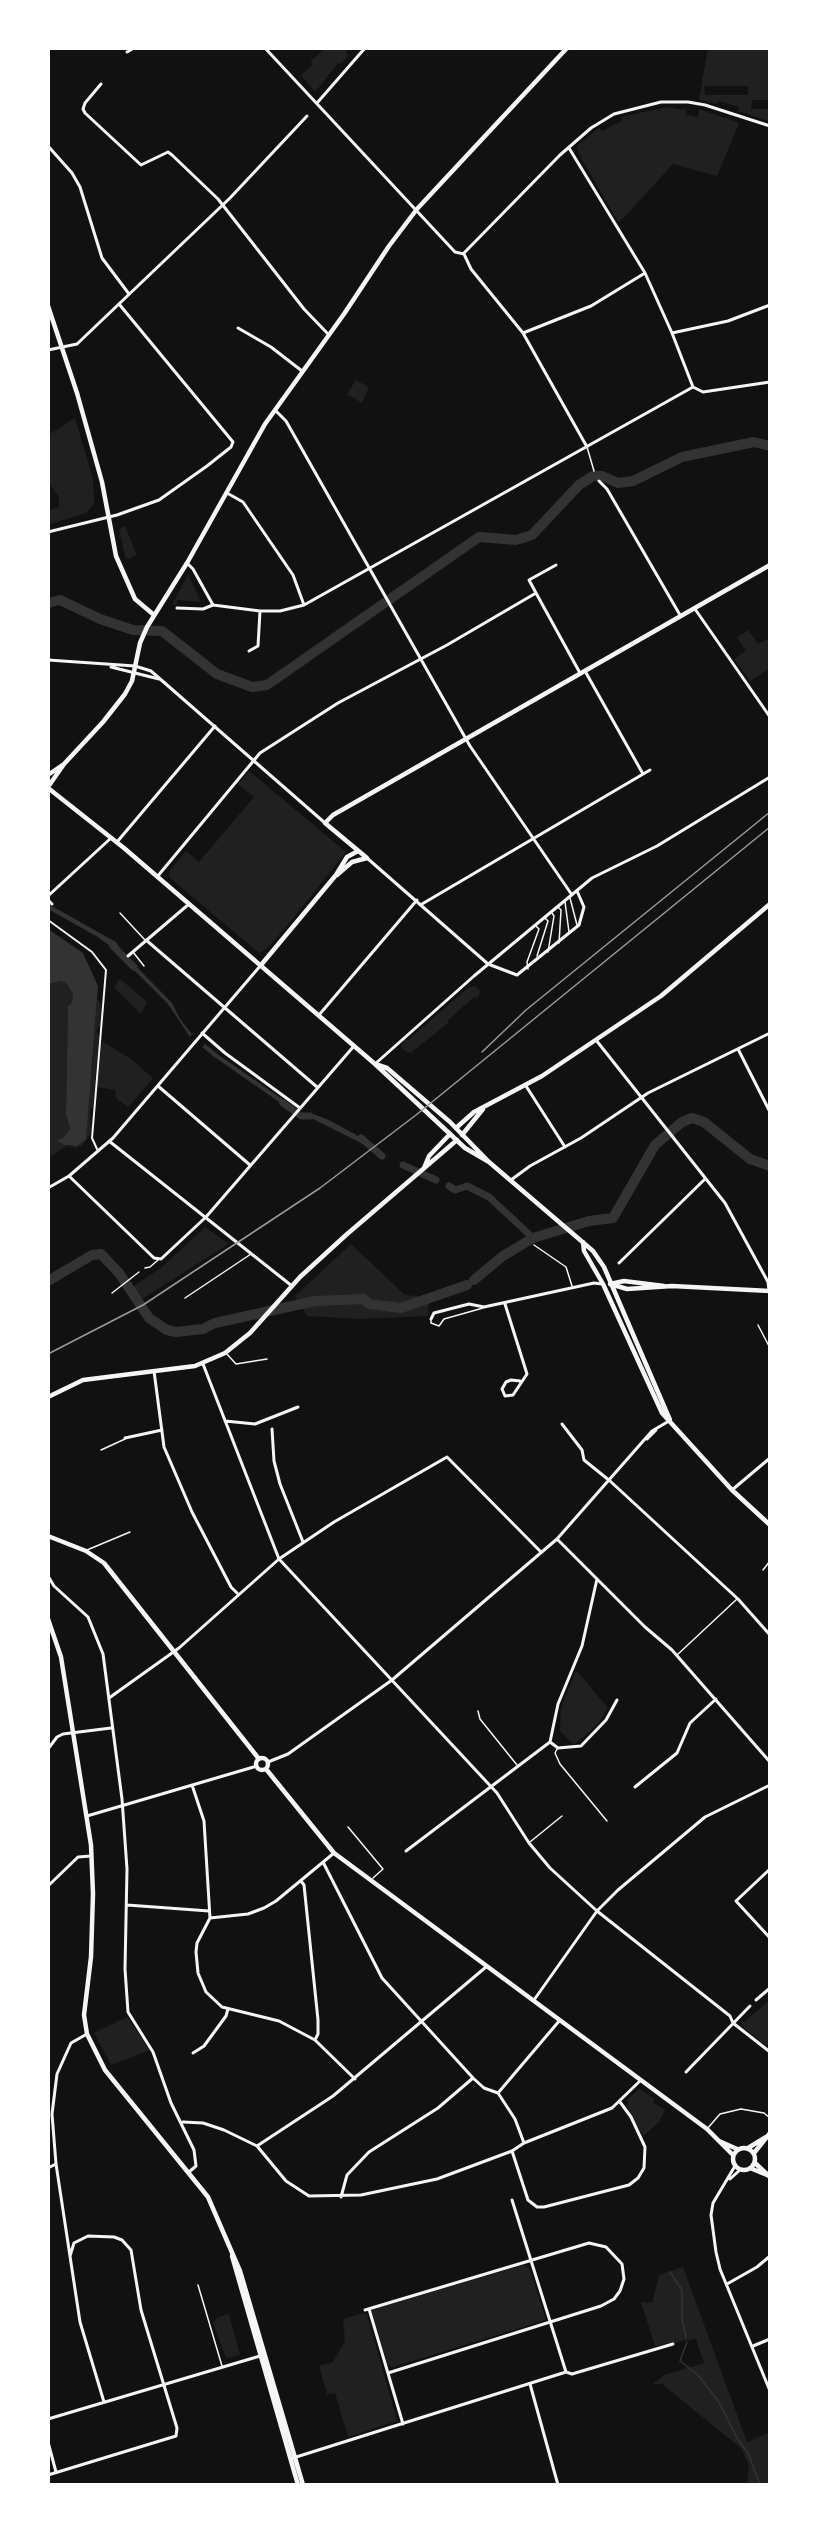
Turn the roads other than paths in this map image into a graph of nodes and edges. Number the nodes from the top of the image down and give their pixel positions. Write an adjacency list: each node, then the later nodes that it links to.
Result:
1 (134, 48): 5 (street)
2 (265, 48): 7 (street)
3 (365, 48): 7 (street)
4 (567, 48): 13 (street)
5 (127, 52)
6 (101, 84): 12 (street)
7 (316, 103): 13 (street)
8 (307, 116): 12 (street)
9 (770, 126): 11 (street)
10 (48, 146): 16 (street)
11 (569, 148): 14 (street); 15 (street)
12 (223, 205): 16 (street); 23 (street)
13 (417, 209): 14 (street); 23 (street)
14 (464, 254): 21 (street)
15 (645, 273): 21 (street); 22 (street)
16 (129, 294): 17 (street)
17 (119, 304): 24 (street); 34 (street)
18 (770, 304): 22 (street)
19 (48, 306): 24 (street)
20 (238, 328): 26 (street)
21 (523, 333): 30 (street)
22 (672, 333): 28 (street)
23 (329, 336): 26 (street)
24 (62, 348): 25 (street); 34 (street)
25 (48, 351)
26 (302, 371): 29 (street)
27 (770, 382): 28 (street)
28 (693, 387): 30 (street)
29 (273, 409): 33 (street); 39 (street)
30 (587, 447): 31 (lane); 39 (street)
31 (594, 471)
32 (599, 481): 47 (street)
33 (227, 493): 36 (street); 42 (street)
34 (108, 517): 35 (street); 46 (street)
35 (48, 532)
36 (187, 563): 41 (street); 46 (street)
37 (556, 565): 40 (street)
38 (770, 565): 44 (street)
39 (369, 569): 42 (street); 50 (street)
40 (536, 593): 50 (street); 54 (street)
41 (213, 605): 43 (street); 45 (street)
42 (304, 605): 45 (street)
43 (177, 608)
44 (694, 609): 47 (street); 56 (street)
45 (260, 611): 48 (street)
46 (154, 615): 52 (street)
47 (681, 617): 54 (street)
48 (249, 651)
49 (48, 660): 51 (street)
50 (420, 660): 58 (street); 59 (street)
51 (108, 666): 52 (street); 53 (street)
52 (135, 666): 53 (street); 55 (street)
53 (134, 672): 55 (street); 60 (street)
54 (583, 673): 58 (street); 62 (street)
55 (161, 680): 57 (street)
56 (770, 717)
57 (215, 726): 59 (street); 69 (street)
58 (466, 741): 66 (street); 68 (street)
59 (254, 760): 66 (street); 73 (street)
60 (64, 764): 63 (street); 65 (street)
61 (651, 770): 62 (street)
62 (643, 774): 68 (street)
63 (48, 775)
64 (770, 777): 74 (street)
65 (48, 788): 67 (street)
66 (325, 823): 70 (street)
67 (111, 838): 69 (street); 76 (street)
68 (531, 838): 75 (street); 81 (street)
69 (117, 842): 73 (street)
70 (358, 851): 71 (street); 72 (street)
71 (367, 858): 72 (street); 77 (street)
72 (336, 875): 98 (street)
73 (157, 877): 80 (street)
74 (577, 891): 75 (street); 89 (street)
75 (570, 896): 78 (street); 89 (lane)
76 (48, 898): 79 (street)
77 (417, 900): 81 (street); 102 (street)
78 (564, 901): 83 (street); 90 (lane)
79 (52, 904)
80 (189, 904): 91 (street); 98 (street)
81 (422, 904): 97 (street)
82 (770, 904): 105 (street)
83 (558, 907): 84 (street); 92 (lane)
84 (551, 912): 86 (street); 94 (lane)
85 (120, 913): 91 (lane)
86 (545, 917): 88 (street); 96 (lane)
87 (48, 920): 122 (street)
88 (535, 925): 97 (street); 100 (lane)
89 (577, 927): 90 (street)
90 (569, 935): 92 (street)
91 (146, 940): 93 (street); 101 (street)
92 (559, 943): 94 (street)
93 (132, 952): 95 (street); 99 (lane)
94 (548, 952): 96 (street)
95 (128, 956)
96 (536, 962): 100 (street)
97 (488, 964): 100 (street); 108 (street)
98 (261, 965): 101 (street); 102 (street)
99 (144, 966)
100 (528, 969)
101 (224, 1007): 104 (street); 111 (street)
102 (318, 1016): 106 (street)
103 (770, 1032): 107 (street)
104 (202, 1033): 110 (street); 114 (street)
105 (596, 1040): 109 (street); 112 (street)
106 (354, 1046): 108 (street); 111 (street)
107 (738, 1048): 112 (street); 115 (street)
108 (375, 1064): 116 (street); 117 (street)
109 (525, 1085): 113 (street); 121 (street)
110 (158, 1086): 120 (street); 124 (street)
111 (318, 1088): 114 (street)
112 (643, 1098): 121 (street); 127 (street)
113 (484, 1107): 116 (street); 118 (street)
114 (297, 1111): 124 (street)
115 (770, 1112)
116 (456, 1128): 117 (street); 118 (street)
117 (450, 1134): 119 (street); 125 (street)
118 (462, 1135): 119 (street); 123 (street)
119 (457, 1140): 123 (street); 125 (street)
120 (109, 1141): 122 (street); 130 (street)
121 (565, 1147): 128 (street)
122 (97, 1149): 126 (street)
123 (489, 1162): 128 (street)
124 (250, 1165): 130 (street)
125 (421, 1171): 140 (street)
126 (69, 1176): 129 (street); 134 (street)
127 (705, 1179): 135 (street); 142 (street)
128 (512, 1180): 131 (street)
129 (48, 1188)
130 (206, 1217): 133 (street); 134 (street)
131 (583, 1242): 138 (street); 139 (street)
132 (534, 1245): 141 (lane)
133 (252, 1254): 140 (street); 144 (lane)
134 (158, 1260): 136 (lane)
135 (619, 1263)
136 (146, 1270)
137 (140, 1274): 143 (lane)
138 (603, 1284): 139 (street); 141 (street); 158 (street)
139 (610, 1284): 142 (street); 158 (street)
140 (292, 1286): 150 (street)
141 (572, 1287): 145 (street)
142 (769, 1291)
143 (112, 1293)
144 (185, 1298)
145 (505, 1304): 146 (street); 154 (street)
146 (484, 1307): 147 (street); 147 (lane)
147 (431, 1319)
148 (758, 1325): 149 (lane)
149 (770, 1348)
150 (225, 1353): 151 (lane); 152 (street)
151 (267, 1359)
152 (203, 1364): 153 (street); 157 (street)
153 (154, 1371): 155 (street); 161 (street)
154 (520, 1382): 154 (street)
155 (48, 1397)
156 (298, 1407): 157 (street)
157 (225, 1420): 174 (street)
158 (670, 1420): 165 (street); 166 (street)
159 (562, 1424): 165 (street)
160 (272, 1429): 171 (street)
161 (162, 1430): 162 (street); 179 (street)
162 (125, 1438): 163 (lane)
163 (101, 1450)
164 (770, 1458): 166 (street)
165 (610, 1480): 170 (street); 180 (street)
166 (732, 1490): 167 (street)
167 (770, 1525)
168 (130, 1532): 172 (lane)
169 (48, 1536): 172 (street)
170 (557, 1539): 173 (street); 178 (street)
171 (303, 1542): 173 (street); 174 (street)
172 (86, 1551): 183 (street)
173 (540, 1551): 185 (street)
174 (279, 1558): 179 (street); 185 (street)
175 (770, 1561): 176 (lane)
176 (763, 1570)
177 (48, 1576): 186 (street)
178 (597, 1580): 184 (street); 192 (street)
179 (237, 1593): 183 (street)
180 (738, 1599): 182 (street); 184 (lane)
181 (48, 1619): 191 (street)
182 (770, 1635)
183 (174, 1651): 186 (street); 195 (street)
184 (675, 1656): 187 (street)
185 (392, 1680): 196 (street); 203 (street)
186 (108, 1698): 190 (street)
187 (716, 1699): 197 (street); 204 (street)
188 (617, 1700): 193 (street)
189 (478, 1711): 198 (lane)
190 (111, 1728): 191 (street); 205 (street)
191 (72, 1733): 194 (street); 206 (street)
192 (550, 1742): 193 (street); 198 (street)
193 (558, 1748): 208 (lane)
194 (48, 1749)
195 (259, 1759): 196 (street); 199 (street)
196 (268, 1762): 200 (street)
197 (770, 1762)
198 (518, 1765): 203 (street)
199 (257, 1766): 200 (street); 201 (street)
200 (266, 1769): 212 (street)
201 (192, 1785): 205 (street); 220 (street)
202 (770, 1785): 221 (street)
203 (491, 1787): 210 (street); 211 (street)
204 (635, 1787)
205 (122, 1806): 206 (street); 219 (street)
206 (87, 1816): 213 (street)
207 (562, 1816): 210 (lane)
208 (607, 1821)
209 (348, 1827): 217 (lane)
210 (529, 1843): 221 (street)
211 (406, 1851)
212 (334, 1853): 214 (street); 217 (street)
213 (91, 1856): 218 (street); 233 (street)
214 (323, 1862): 216 (street); 231 (street)
215 (770, 1869): 223 (street)
216 (301, 1881): 222 (street); 234 (street)
217 (370, 1881): 224 (street)
218 (48, 1886)
219 (127, 1905): 220 (street); 244 (street)
220 (209, 1911): 222 (street)
221 (597, 1911): 227 (street); 232 (street)
222 (210, 1918): 229 (street)
223 (770, 1938)
224 (486, 1967): 227 (street); 231 (street)
225 (770, 1988): 226 (street)
226 (756, 2000)
227 (534, 2001): 230 (street)
228 (750, 2006): 232 (street)
229 (228, 2009): 234 (street); 236 (street)
230 (560, 2020): 240 (street); 241 (street)
231 (423, 2022): 238 (street); 239 (street)
232 (733, 2023): 235 (street); 237 (street)
233 (87, 2034): 256 (street); 261 (street)
234 (315, 2040): 239 (street)
235 (770, 2052)
236 (193, 2053)
237 (686, 2072)
238 (473, 2078): 241 (street); 264 (street)
239 (355, 2079): 249 (street)
240 (641, 2080): 242 (street); 245 (street)
241 (498, 2092): 248 (street)
242 (620, 2102): 248 (street); 252 (street)
243 (770, 2118): 245 (lane)
244 (182, 2122): 249 (street); 261 (street)
245 (707, 2130): 247 (street)
246 (768, 2135): 250 (street); 253 (street)
247 (719, 2141): 251 (street); 254 (street)
248 (524, 2143): 252 (street)
249 (257, 2146): 264 (street)
250 (748, 2148): 251 (street); 253 (street)
251 (737, 2149): 254 (street)
252 (512, 2151): 264 (street)
253 (754, 2153): 255 (street)
254 (733, 2155): 257 (street)
255 (755, 2163): 259 (street); 262 (street)
256 (56, 2164): 258 (street); 266 (street)
257 (735, 2166): 260 (street); 263 (street)
258 (48, 2168)
259 (750, 2168): 260 (street); 262 (street)
260 (741, 2169): 263 (street)
261 (189, 2172): 275 (street)
262 (768, 2176)
263 (729, 2180): 269 (street)
264 (341, 2197)
265 (512, 2200): 268 (street)
266 (70, 2256): 279 (street); 282 (street)
267 (770, 2256): 269 (street)
268 (531, 2260): 271 (street); 271 (street); 278 (street)
269 (727, 2284): 274 (street)
270 (198, 2285): 276 (lane)
271 (550, 2322): 277 (street); 278 (street)
272 (770, 2339): 274 (street)
273 (673, 2344): 277 (street)
274 (753, 2346): 281 (street)
275 (262, 2355): 276 (street); 286 (street)
276 (223, 2367): 279 (street)
277 (566, 2372): 280 (street)
278 (388, 2373): 284 (street)
279 (164, 2384): 282 (street); 287 (street)
280 (530, 2384): 284 (street); 291 (street)
281 (770, 2391)
282 (104, 2402): 283 (street)
283 (48, 2419)
284 (404, 2424): 286 (street)
285 (48, 2442): 287 (street)
286 (293, 2458): 289 (street); 290 (street)
287 (56, 2472): 288 (street)
288 (48, 2475)
289 (298, 2485)
290 (303, 2485)
291 (558, 2485)

